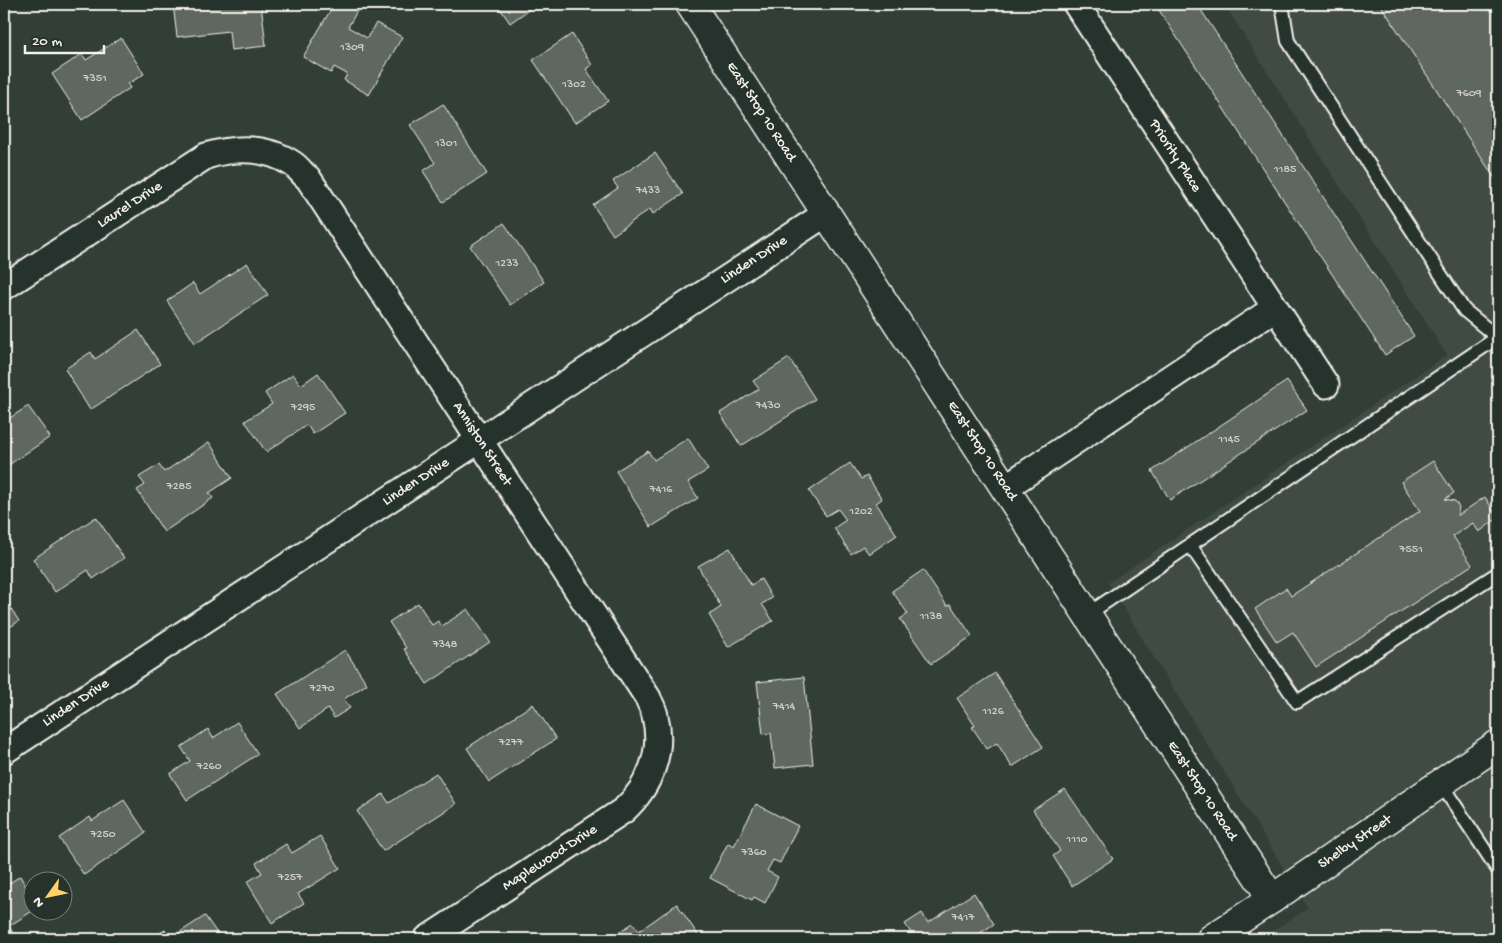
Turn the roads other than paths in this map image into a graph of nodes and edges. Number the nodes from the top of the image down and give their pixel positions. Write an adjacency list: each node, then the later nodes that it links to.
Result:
1 (690, 4): 5 (street, East Stop 10 Road)
2 (1076, 4): 7 (street, Priority Place)
3 (1282, 4): 8 (lane)
4 (266, 152): 6 (street, Laurel Drive); 10 (street, Anniston Street)
5 (827, 213): 10 (street, Linden Drive); 11 (street, East Stop 10 Road)
6 (4, 287)
7 (1275, 308): 9 (street, Priority Place); 11 (street)
8 (1498, 338): 12 (lane)
9 (1326, 385)
10 (480, 440): 16 (street, Linden Drive); 17 (street, Anniston Street)
11 (1006, 487): 14 (street, East Stop 10 Road)
12 (1190, 545): 13 (lane); 14 (lane)
13 (1498, 572)
14 (1088, 614): 20 (street, East Stop 10 Road)
15 (1498, 744): 18 (street, Shelby Street)
16 (4, 751)
17 (655, 761): 21 (street, Maplewood Drive)
18 (1441, 784): 19 (lane); 20 (street, Shelby Street)
19 (1498, 870)
20 (1272, 899): 22 (street, Shelby Street)
21 (427, 939)
22 (1211, 939)

